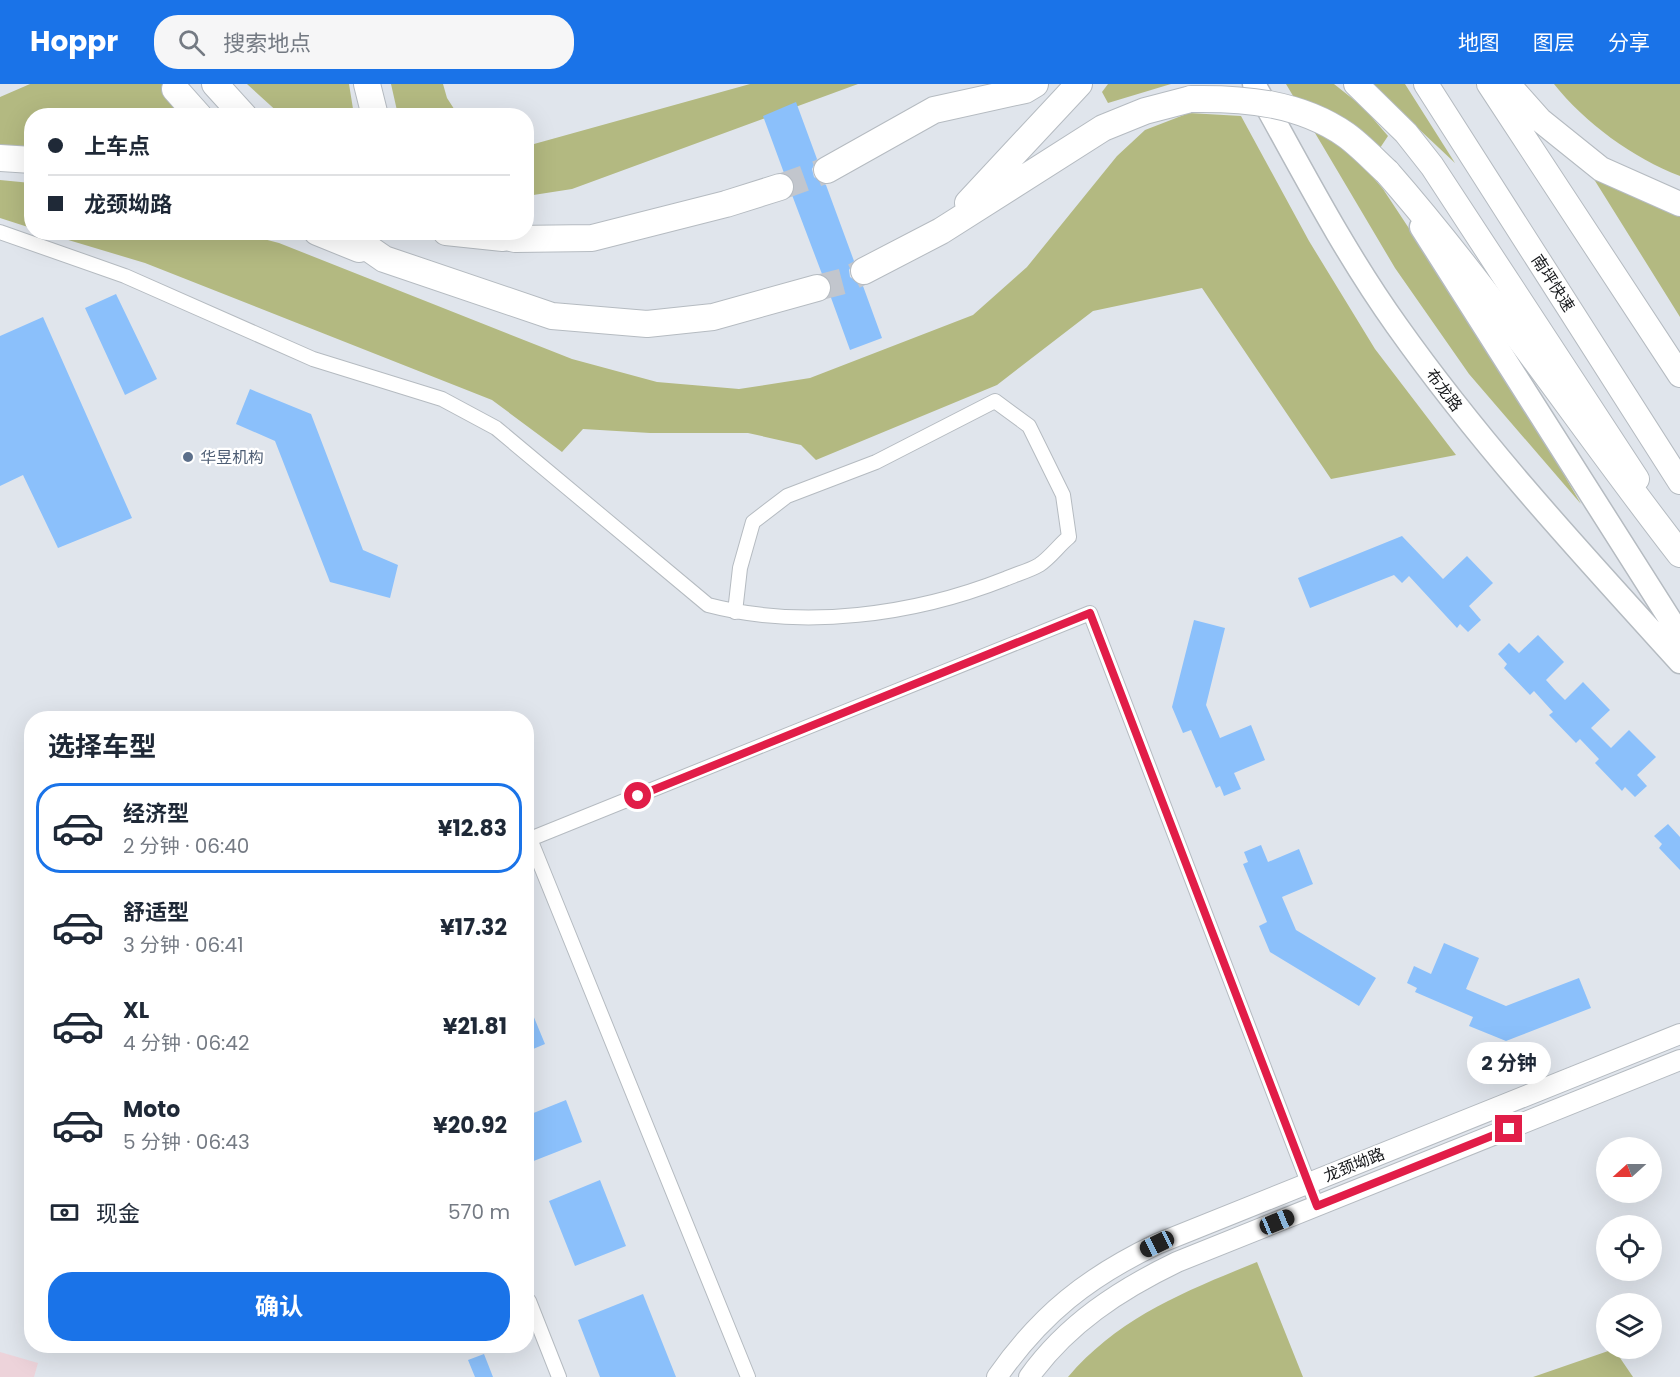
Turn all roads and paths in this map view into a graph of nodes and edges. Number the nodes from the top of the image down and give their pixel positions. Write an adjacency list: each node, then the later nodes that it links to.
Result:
1 (215, 84): 13 (highway)
2 (367, 84): 14 (highway)
3 (958, 84): 15 (highway)
4 (1035, 84): 15 (highway)
5 (1079, 84): 22 (highway)
6 (1254, 84): 36 (main road, 布龙路)
7 (1356, 84): 32 (highway)
8 (1426, 84): 31 (highway, 南坪快速)
9 (1489, 84): 30 (highway)
10 (1508, 84): 21 (highway)
11 (175, 89): 12 (highway)
12 (192, 108)
13 (237, 108)
14 (373, 108)
15 (934, 110): 18 (highway)
16 (0, 158): 17 (highway)
17 (24, 160)
18 (827, 170)
19 (1387, 172): 22 (highway, bridge); 33 (highway); 35 (main road)
20 (780, 187): 24 (highway)
21 (1680, 204)
22 (941, 231): 28 (highway)
23 (0, 232): 34 (street)
24 (534, 239)
25 (337, 240): 27 (highway)
26 (357, 240): 27 (highway)
27 (384, 259): 29 (highway)
28 (864, 271)
29 (817, 288)
30 (1680, 375)
31 (1680, 482)
32 (1680, 546)
33 (1680, 554)
34 (735, 612): 34 (street)
35 (1680, 635)
36 (1680, 662)
37 (534, 837): 41 (street)
38 (534, 849): 45 (street)
39 (1680, 1034): 41 (main road, 龙颈坳路)
40 (1680, 1060): 42 (main road, 龙颈坳路)
41 (1309, 1183): 42 (street); 46 (main road, 龙颈坳路)
42 (1317, 1206): 47 (main road, 龙颈坳路)
43 (534, 1314): 44 (street)
44 (559, 1377)
45 (748, 1377)
46 (997, 1377)
47 (1029, 1377)

